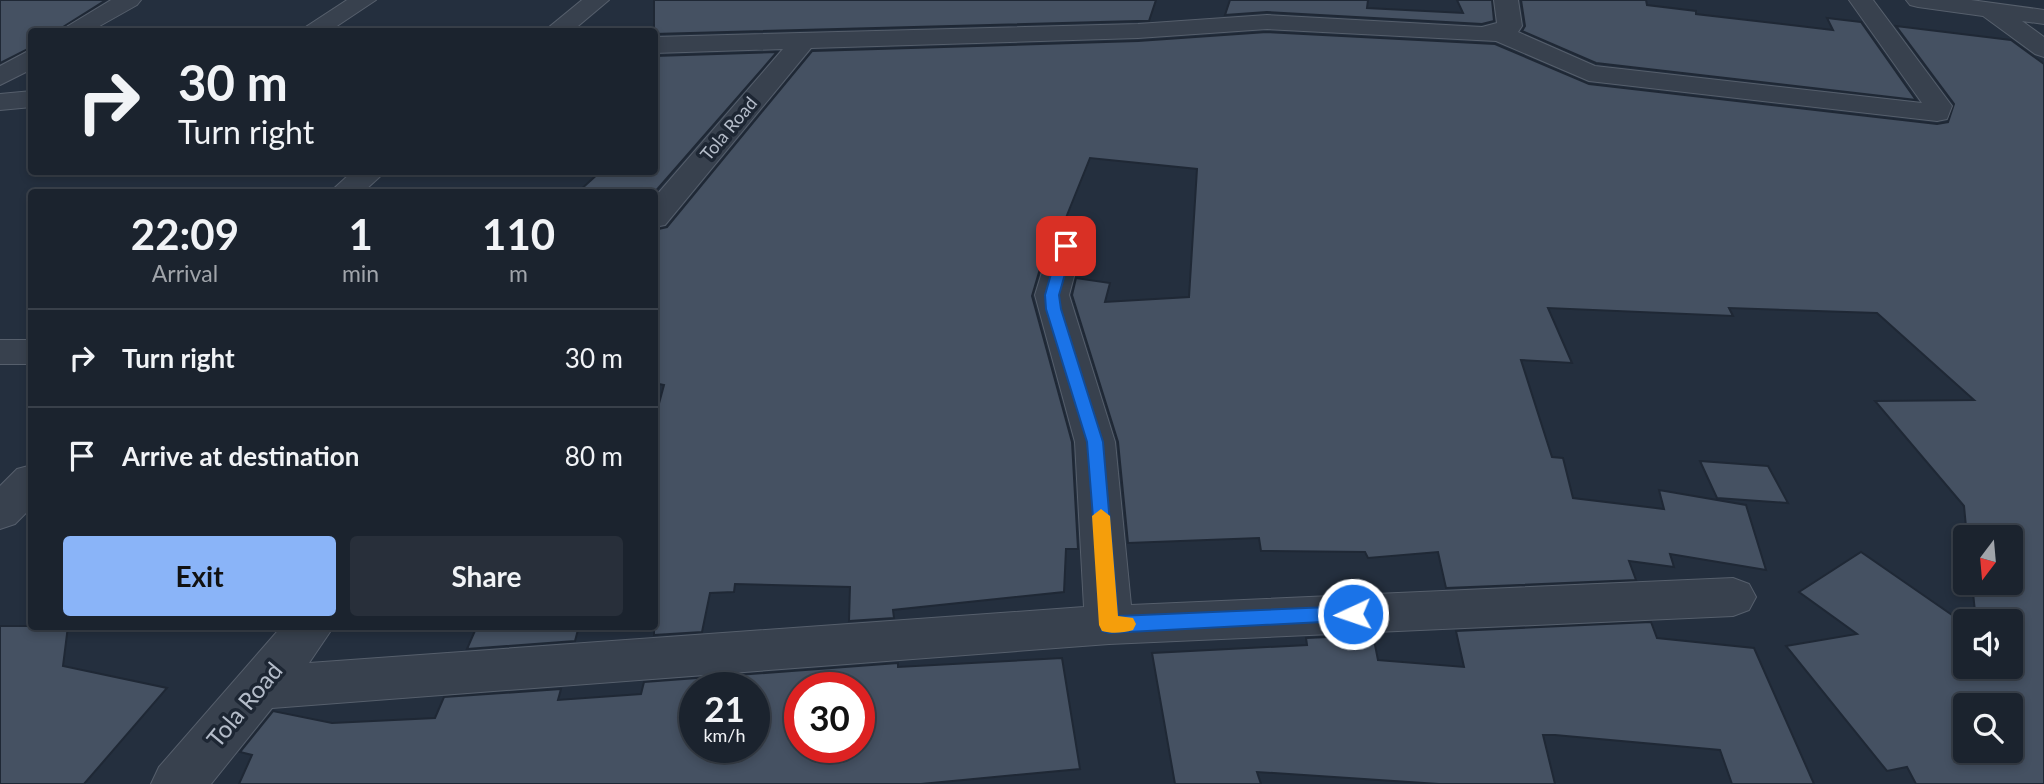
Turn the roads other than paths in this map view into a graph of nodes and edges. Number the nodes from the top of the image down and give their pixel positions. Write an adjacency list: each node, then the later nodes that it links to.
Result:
1 (129, 0): 9 (street)
2 (364, 0): 10 (street)
3 (597, 0): 11 (street)
4 (1506, 0): 12 (street)
5 (1861, 0): 12 (street)
6 (1918, 0): 7 (street)
7 (1991, 10): 8 (street); 15 (street)
8 (2044, 17)
9 (77, 28)
10 (317, 28)
11 (560, 28)
12 (1499, 33): 13 (street)
13 (803, 41): 14 (street); 22 (street, Tola Road)
14 (658, 45)
15 (2044, 49)
16 (28, 60): 17 (street)
17 (0, 77)
18 (28, 99): 19 (street)
19 (0, 102)
20 (366, 175): 21 (street)
21 (349, 189)
22 (658, 213)
23 (1066, 246): 29 (street)
24 (0, 352): 25 (street)
25 (28, 352)
26 (28, 485): 27 (street)
27 (0, 513)
28 (1733, 597): 29 (street)
29 (1109, 625): 31 (street)
30 (308, 630): 31 (street, Tola Road)
31 (259, 688): 32 (street, Tola Road)
32 (178, 784)

